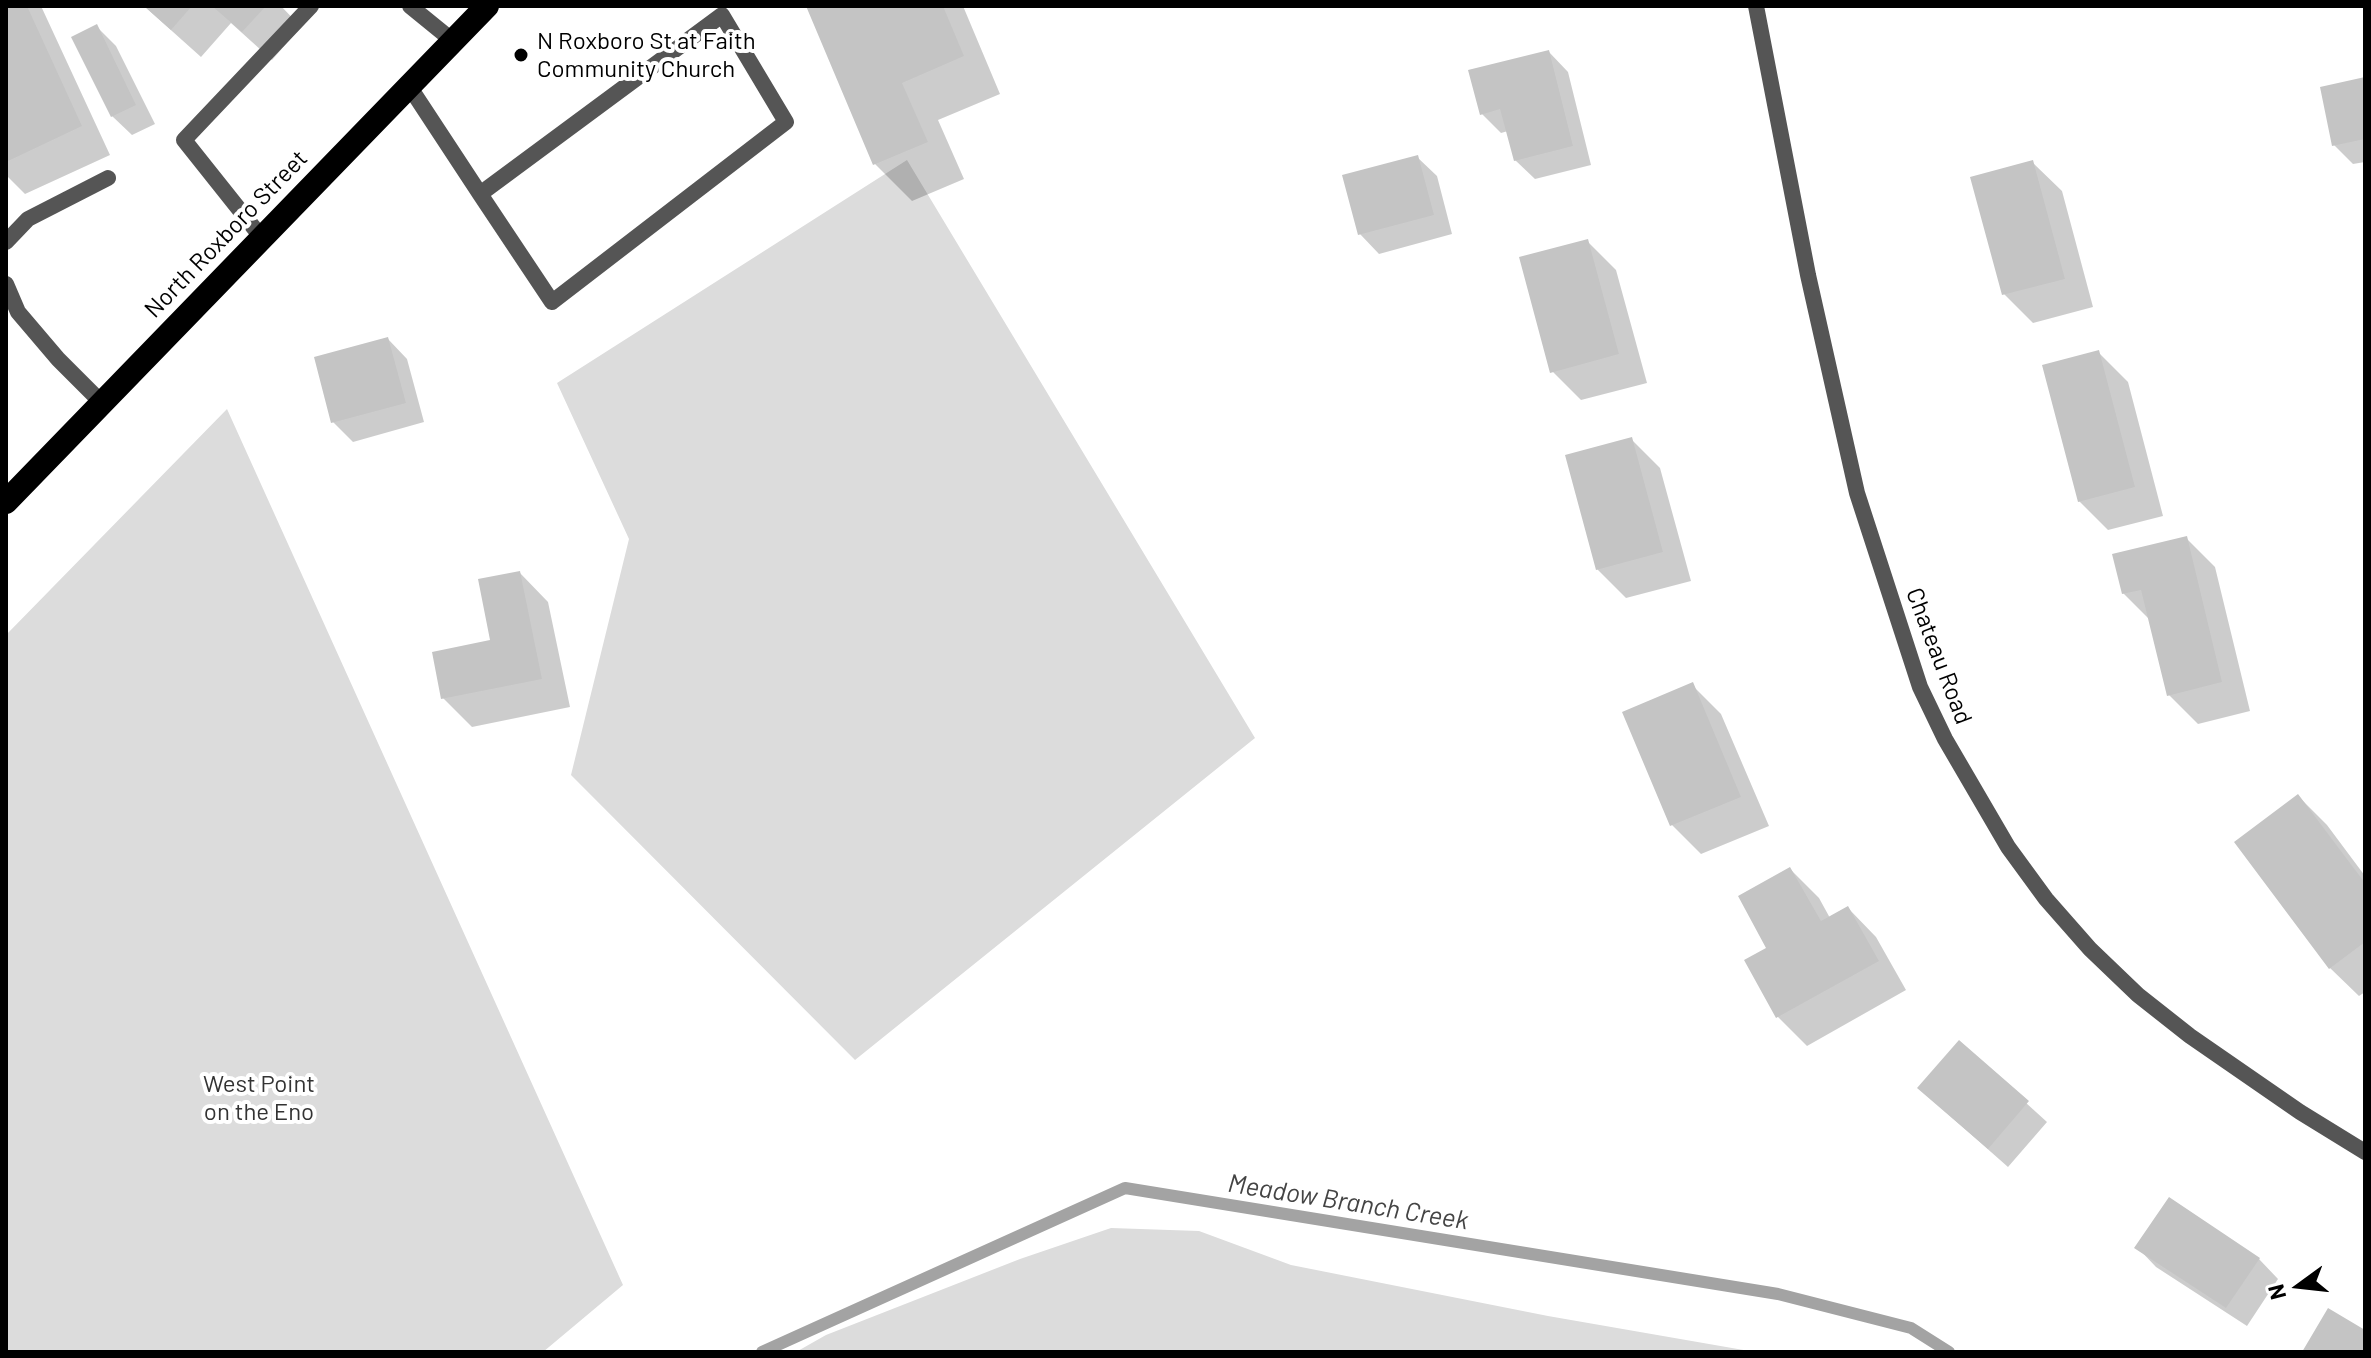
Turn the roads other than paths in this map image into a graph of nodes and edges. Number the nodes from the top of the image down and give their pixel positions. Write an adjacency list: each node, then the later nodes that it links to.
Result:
1 (311, 6): 9 (street)
2 (410, 6): 5 (street)
3 (487, 6): 5 (highway, North Roxboro Street)
4 (1756, 6): 14 (street, Chateau Road)
5 (453, 41): 6 (highway, North Roxboro Street)
6 (409, 86): 8 (street); 9 (highway, North Roxboro Street)
7 (108, 178): 10 (street)
8 (480, 194): 8 (street)
9 (262, 238): 12 (highway, North Roxboro Street)
10 (6, 242)
11 (6, 284): 12 (street)
12 (102, 403): 13 (highway, North Roxboro Street)
13 (7, 499)
14 (2365, 1152)

